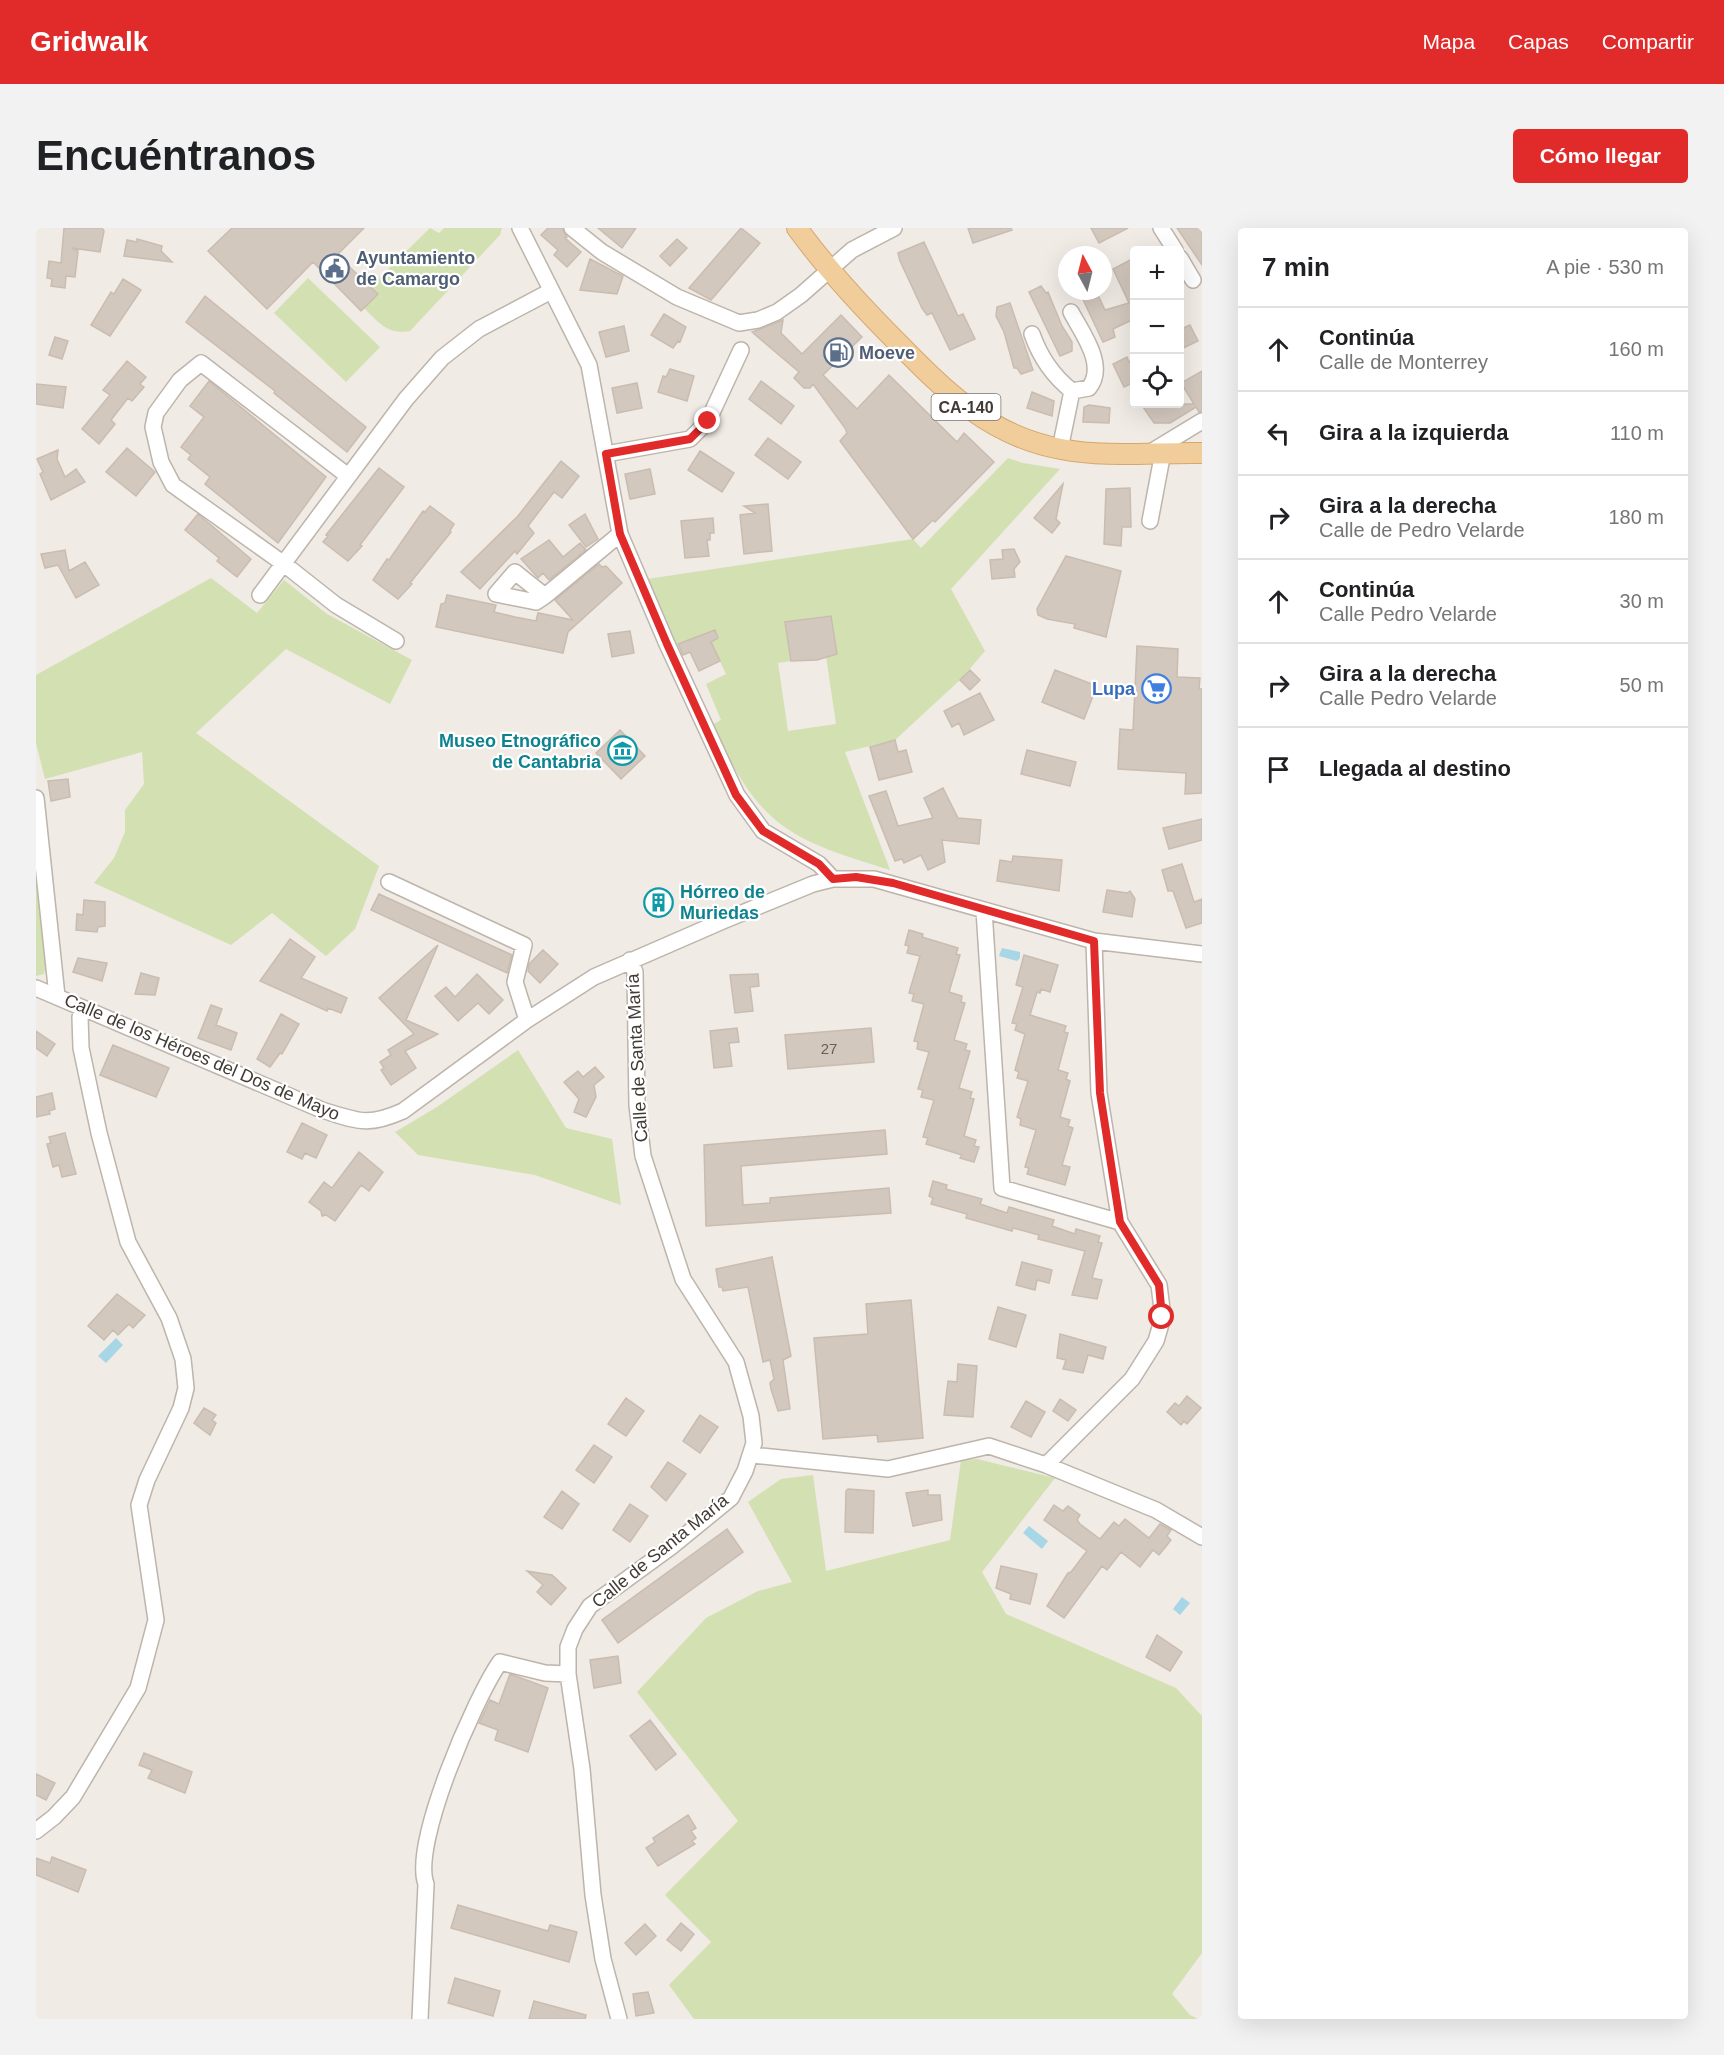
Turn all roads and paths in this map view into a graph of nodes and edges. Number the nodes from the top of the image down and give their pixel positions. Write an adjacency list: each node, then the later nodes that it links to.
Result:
1 (520, 228): 10 (street)
2 (572, 228): 8 (street)
3 (796, 228): 8 (main road, CA-140)
4 (894, 228): 8 (street)
5 (1161, 228): 6 (street)
6 (1172, 246)
7 (1184, 266): 9 (street)
8 (828, 272): 16 (main road, CA-140)
9 (1193, 280)
10 (551, 291): 19 (street); 20 (street)
11 (1071, 312): 14 (street)
12 (1032, 334): 14 (street)
13 (741, 350): 19 (street)
14 (1072, 391): 16 (street)
15 (1202, 421): 17 (street)
16 (1060, 449): 17 (main road, CA-140)
17 (1157, 452): 18 (main road, CA-140); 21 (street)
18 (1202, 453)
19 (606, 454): 22 (street)
20 (348, 476): 23 (street); 23 (street)
21 (1150, 521)
22 (620, 534): 25 (street); 28 (street)
23 (284, 564): 24 (street); 26 (street)
24 (260, 595)
25 (545, 596)
26 (396, 641)
27 (36, 798): 35 (street)
28 (833, 879): 30 (street, Calle de los Héroes del Dos de Mayo); 33 (street, Calle de los Héroes del Dos de Mayo)
29 (389, 882): 37 (street)
30 (984, 910): 31 (street, Calle de los Héroes del Dos de Mayo); 38 (street)
31 (1094, 941): 32 (street, Calle de los Héroes del Dos de Mayo); 38 (street)
32 (1202, 954)
33 (630, 960): 37 (street, Calle de los Héroes del Dos de Mayo); 39 (street, Calle de Santa María)
34 (36, 988): 35 (street, Calle de los Héroes del Dos de Mayo)
35 (57, 996): 36 (street, Calle de los Héroes del Dos de Mayo)
36 (83, 1008): 37 (street, Calle de los Héroes del Dos de Mayo); 43 (street)
37 (528, 1020)
38 (1120, 1222): 40 (street)
39 (752, 1455): 40 (street); 42 (street, Calle de Santa María)
40 (1046, 1465): 41 (street)
41 (1202, 1537)
42 (568, 1674): 44 (street); 45 (street, Calle de Santa María)
43 (36, 1831)
44 (420, 2019)
45 (619, 2019)

